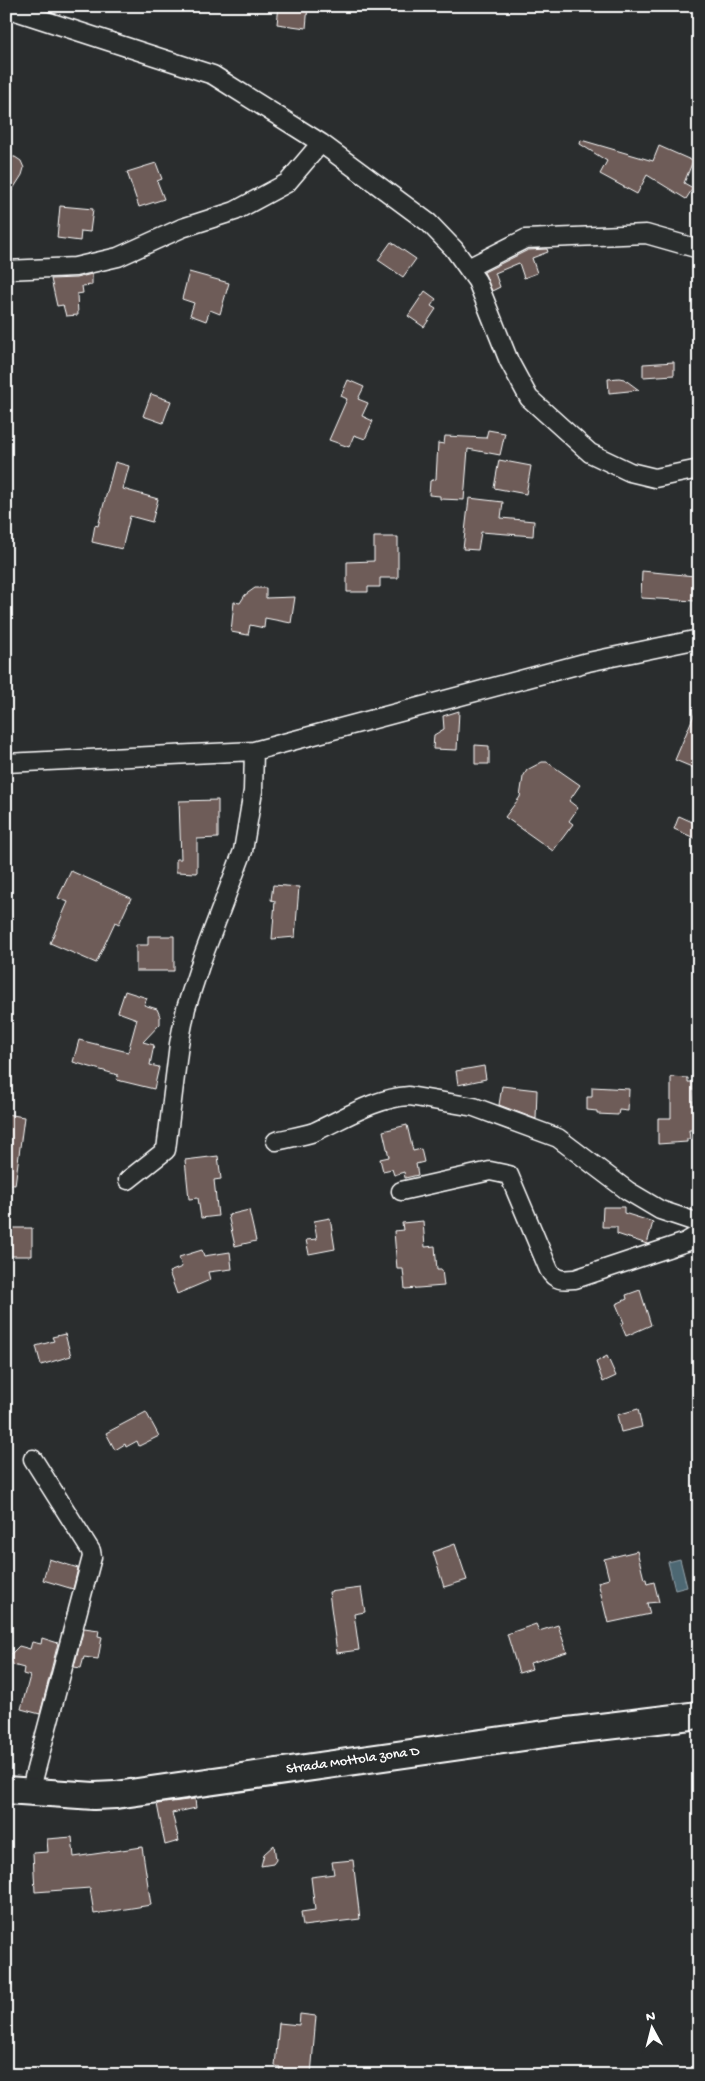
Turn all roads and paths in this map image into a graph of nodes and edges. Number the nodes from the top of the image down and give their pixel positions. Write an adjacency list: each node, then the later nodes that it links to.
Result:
1 (6, 8): 2 (street)
2 (24, 10): 3 (street)
3 (322, 143): 5 (street); 6 (street)
4 (699, 249): 5 (street)
5 (468, 268): 7 (street)
6 (6, 270)
7 (699, 469)
8 (699, 639): 9 (street)
9 (254, 751): 10 (street); 12 (street)
10 (6, 764)
11 (276, 1141): 14 (street)
12 (128, 1180)
13 (401, 1191): 15 (street)
14 (699, 1223)
15 (699, 1234)
16 (33, 1459): 19 (street)
17 (699, 1715): 19 (main road, Strada Mottola zona D)
18 (6, 1790): 19 (main road, Strada Mottola zona D)
19 (32, 1792)

